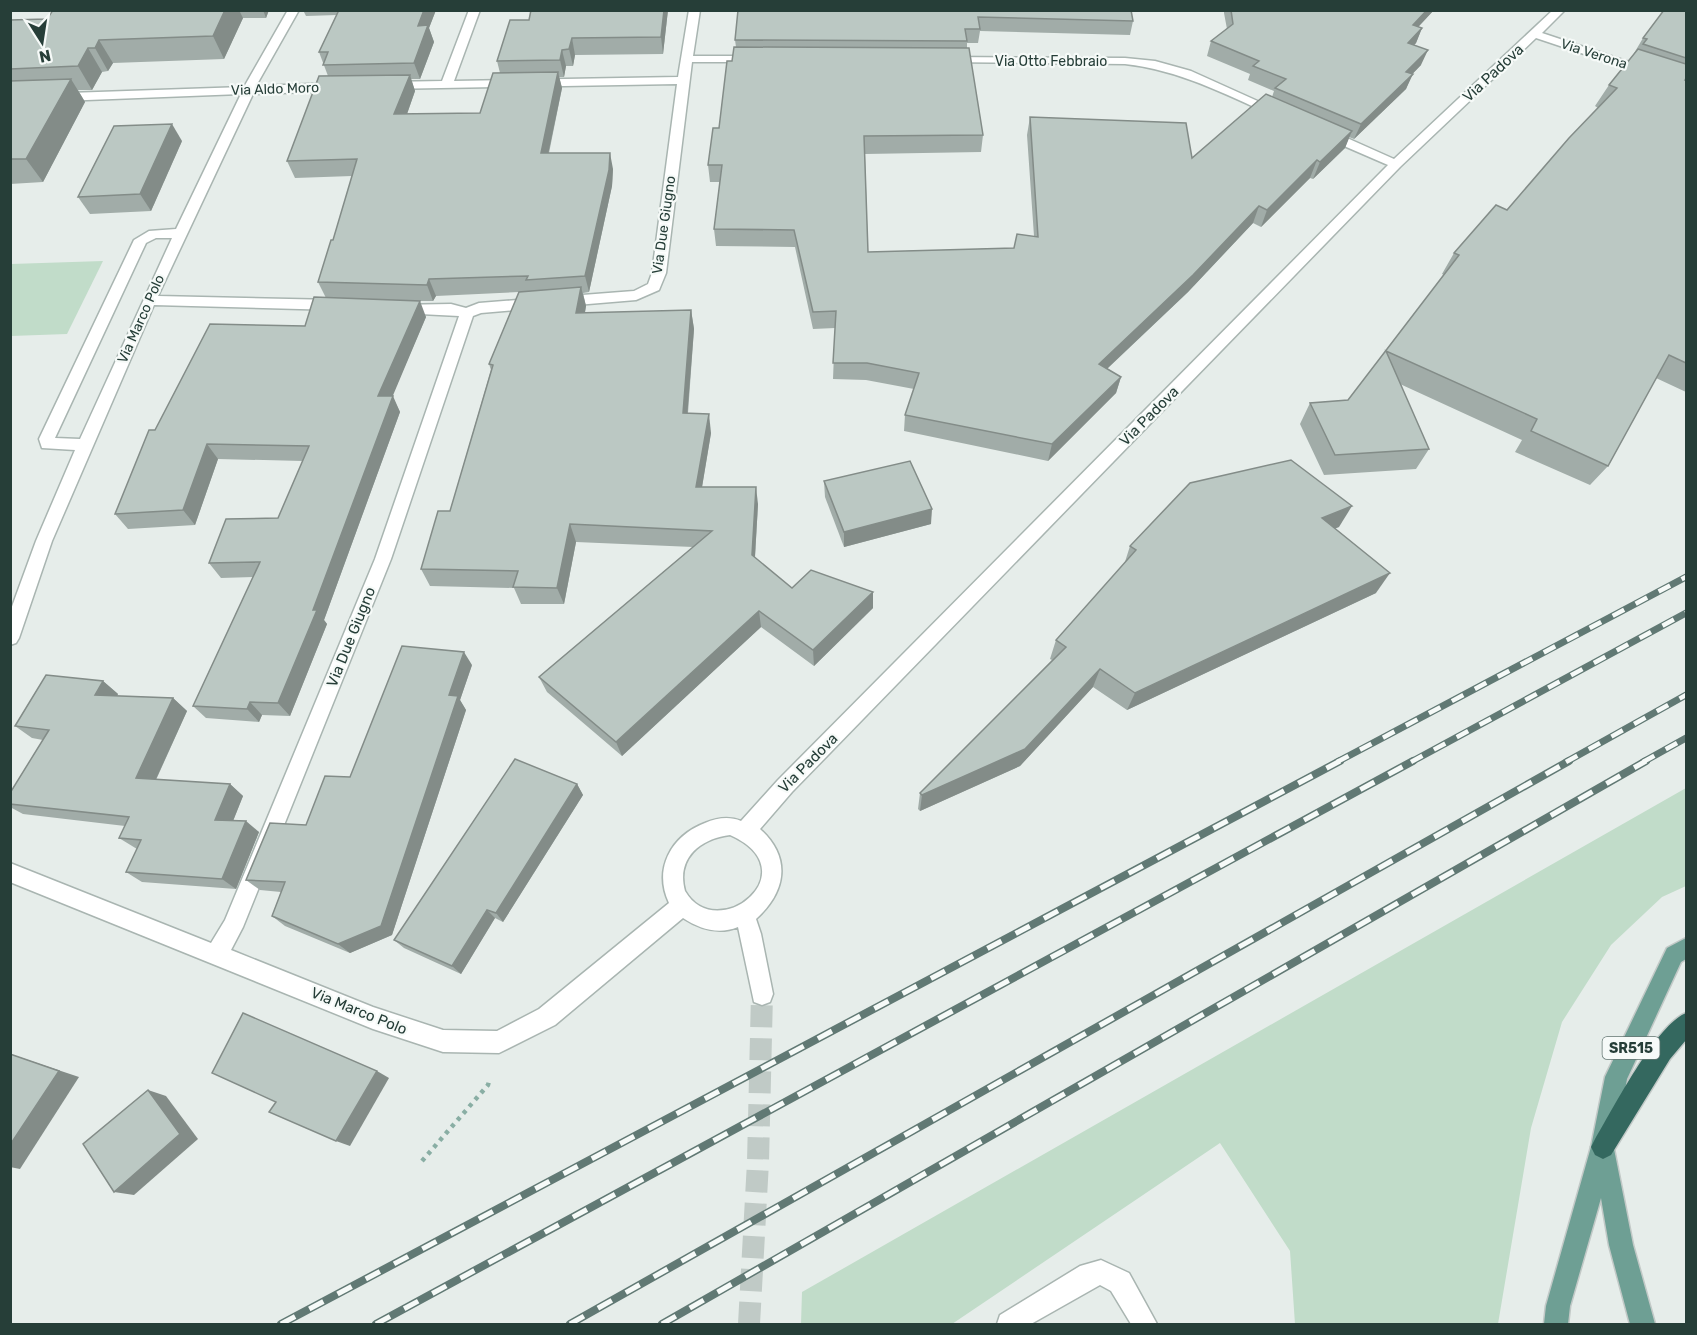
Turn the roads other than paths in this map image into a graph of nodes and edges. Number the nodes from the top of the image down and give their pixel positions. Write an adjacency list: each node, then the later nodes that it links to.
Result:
1 (294, 10): 14 (street, Via Marco Polo)
2 (475, 10): 10 (street)
3 (695, 10): 6 (street, Via Due Giugno)
4 (1560, 10): 5 (street, Via Padova)
5 (1535, 34): 11 (street, Via Verona); 18 (street, Via Padova)
6 (686, 59): 7 (street); 9 (street, Via Due Giugno)
7 (769, 59)
8 (936, 60): 16 (street, Via Otto Febbraio)
9 (684, 80): 10 (street); 23 (street, Via Due Giugno)
10 (447, 84): 12 (street)
11 (1686, 85)
12 (377, 86)
13 (354, 87): 14 (street, Via Aldo Moro)
14 (249, 89): 15 (street, Via Aldo Moro); 19 (street, Via Marco Polo)
15 (10, 99)
16 (1284, 116)
17 (1317, 130): 18 (street)
18 (1396, 164): 26 (street, Via Padova)
19 (181, 233): 20 (street, Via Marco Polo); 24 (street)
20 (149, 300): 21 (street); 24 (street, Via Marco Polo)
21 (346, 306)
22 (381, 307): 23 (street, Via Due Giugno)
23 (467, 313): 31 (street, Via Due Giugno)
24 (85, 445): 25 (street, Via Marco Polo)
25 (10, 638)
26 (746, 830): 28 (street); 29 (street)
27 (10, 872): 31 (street, Via Marco Polo)
28 (682, 905): 29 (street); 31 (street, Via Marco Polo)
29 (744, 915): 32 (street)
30 (1686, 948): 34 (main road, SR515)
31 (217, 953)
32 (762, 994)
33 (1686, 1024): 34 (highway)
34 (1603, 1147): 37 (main road, SR515); 38 (main road)
35 (1008, 1324): 36 (street)
36 (1145, 1324)
37 (1556, 1324)
38 (1642, 1324)

